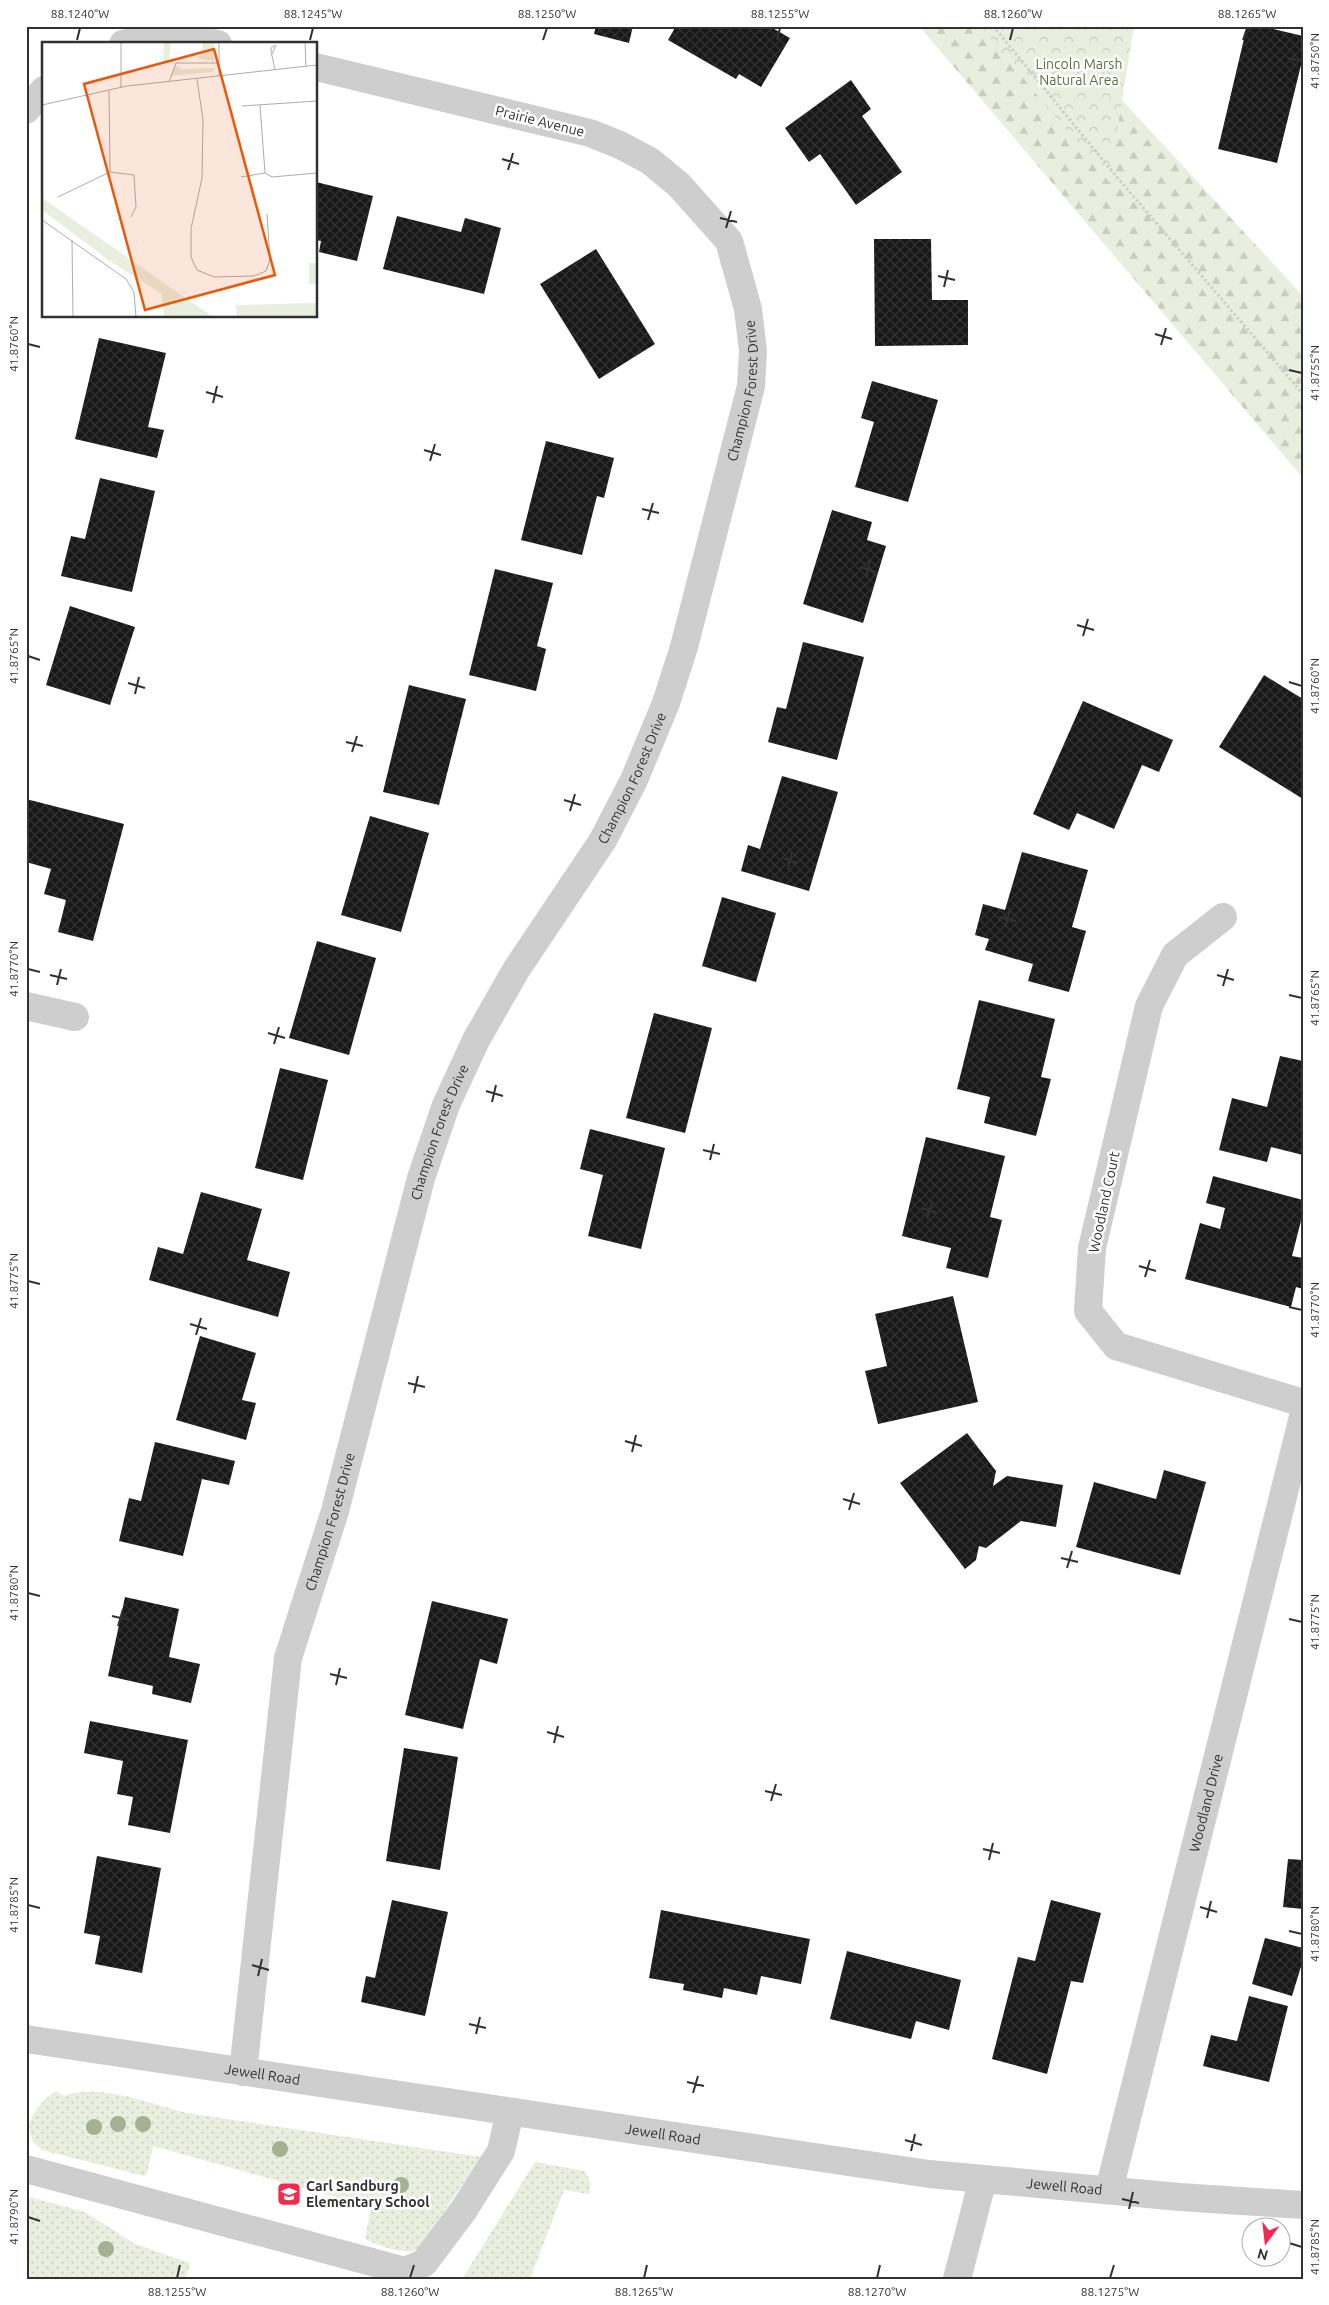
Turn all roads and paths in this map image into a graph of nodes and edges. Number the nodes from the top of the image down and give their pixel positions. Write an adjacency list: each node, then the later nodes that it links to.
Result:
1 (993, 26): 8 (path)
2 (133, 42): 3 (street)
3 (211, 42)
4 (318, 67): 7 (street, Prairie Avenue)
5 (42, 92): 6 (street)
6 (26, 110)
7 (729, 241): 15 (street, Champion Forest Drive)
8 (1303, 394)
9 (1223, 917): 12 (street, Woodland Court)
10 (26, 1006): 11 (street)
11 (75, 1017)
12 (1303, 1403)
13 (1303, 1417): 19 (street, Woodland Drive)
14 (26, 2039): 15 (street, Jewell Road)
15 (243, 2072): 16 (street, Jewell Road)
16 (510, 2112): 17 (street); 18 (street, Jewell Road)
17 (26, 2168)
18 (983, 2179): 19 (street, Jewell Road); 23 (street)
19 (1109, 2190): 20 (street, Jewell Road)
20 (1303, 2205)
21 (204, 2279): 22 (path)
22 (257, 2279)
23 (957, 2279)

